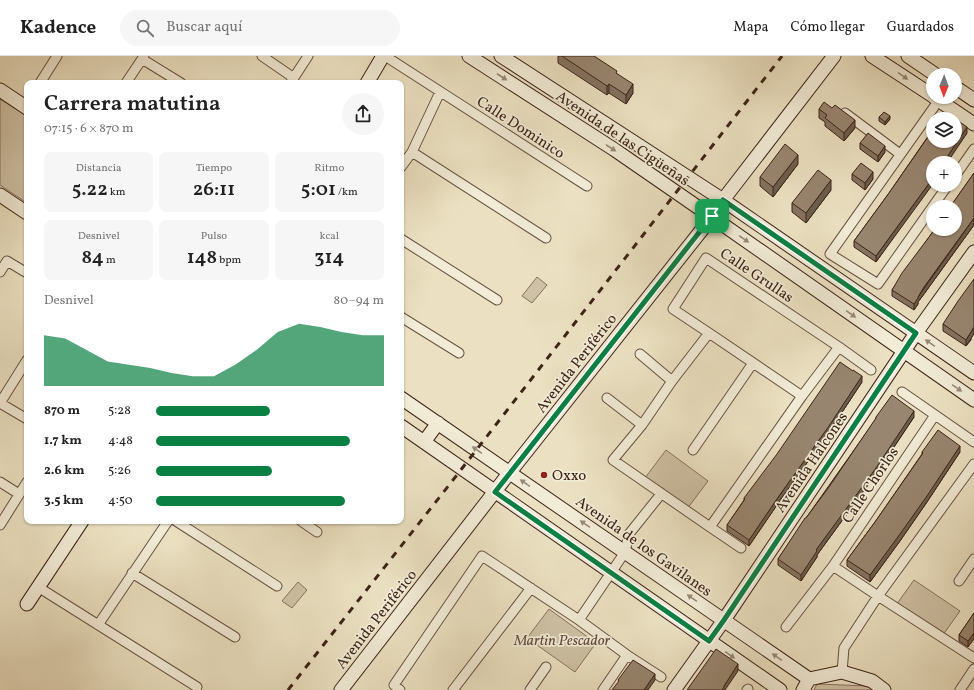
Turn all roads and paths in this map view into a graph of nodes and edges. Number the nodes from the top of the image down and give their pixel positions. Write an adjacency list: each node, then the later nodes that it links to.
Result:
1 (57, 56): 12 (street)
2 (262, 56): 15 (street)
3 (308, 56): 15 (street)
4 (384, 56): 16 (main road); 18 (street, Calle Dominico)
5 (469, 56): 37 (main road, Avenida de las Cigüeñas, one-way to 37)
6 (501, 56): 35 (main road, Avenida de las Cigüeñas)
7 (834, 56): 35 (main road, Avenida Periférico)
8 (872, 56): 19 (main road, one-way to 19)
9 (908, 56): 11 (main road)
10 (143, 57): 13 (street); 14 (street)
11 (926, 68)
12 (42, 80)
13 (128, 80)
14 (177, 80)
15 (292, 80)
16 (369, 80)
17 (0, 90): 24 (main road)
18 (440, 92): 28 (street); 32 (street, Calle Dominico)
19 (926, 92)
20 (962, 92): 21 (main road)
21 (974, 100)
22 (931, 104): 29 (street)
23 (944, 104): 26 (main road)
24 (24, 105)
25 (835, 106): 29 (street)
26 (974, 124)
27 (974, 149): 31 (street)
28 (412, 152): 30 (street); 38 (street)
29 (900, 154): 33 (street)
30 (404, 163)
31 (962, 166)
32 (587, 186)
33 (943, 192)
34 (0, 195): 36 (main road)
35 (723, 200): 37 (main road, Avenida Periférico); 46 (main road, Avenida de las Cigüeñas)
36 (24, 211)
37 (712, 216): 48 (main road, Avenida de las Cigüeñas, one-way to 48); 70 (main road, Avenida Periférico)
38 (546, 238)
39 (404, 241): 43 (street)
40 (974, 252): 46 (main road, Avenida Halcones)
41 (24, 271): 42 (street)
42 (0, 272)
43 (497, 300)
44 (404, 319): 49 (street)
45 (709, 333): 47 (street, Calle Grullas); 51 (street, Calle Grullas); 55 (street)
46 (916, 333): 48 (main road, Avenida Halcones); 54 (main road, Avenida de las Cigüeñas, one-way to 46)
47 (839, 347): 53 (street, Calle Grullas); 57 (street)
48 (904, 352): 60 (main road, Avenida de las Cigüeñas, one-way to 60); 96 (main road, Avenida Halcones)
49 (459, 354)
50 (640, 354): 55 (street)
51 (753, 363): 57 (street, Calle Grullas); 68 (street)
52 (24, 365): 62 (street)
53 (871, 370)
54 (974, 373)
55 (672, 381): 64 (street)
56 (902, 392): 61 (street)
57 (802, 396): 81 (street)
58 (607, 398): 64 (street)
59 (404, 400): 63 (main road, Avenida de los Gavilanes)
60 (974, 400)
61 (935, 415): 67 (street); 86 (street, Calle Chorlos)
62 (24, 417)
63 (438, 423): 66 (main road); 70 (main road, Avenida de los Gavilanes, one-way to 63)
64 (642, 425): 75 (street)
65 (404, 428): 66 (main road)
66 (424, 442): 73 (main road)
67 (974, 442)
68 (693, 450)
69 (974, 464): 93 (street)
70 (510, 472): 73 (main road, Avenida Periférico); 84 (main road, Avenida de los Gavilanes, one-way to 70)
71 (0, 482): 74 (street)
72 (24, 486): 74 (street)
73 (495, 492): 87 (main road); 111 (main road, Avenida Periférico)
74 (19, 494): 80 (street)
75 (661, 494): 81 (street); 84 (street)
76 (80, 524): 91 (main road)
77 (166, 524): 88 (street)
78 (181, 524): 90 (street)
79 (305, 524): 82 (street)
80 (0, 525)
81 (710, 527): 83 (street)
82 (317, 532)
83 (741, 548)
84 (625, 552): 87 (street); 96 (main road, Avenida de los Gavilanes, one-way to 84)
85 (974, 559): 89 (street)
86 (833, 566): 93 (street); 98 (street, Calle Chorlos)
87 (611, 572): 95 (street); 100 (main road)
88 (132, 573): 97 (street); 99 (street)
89 (959, 581)
90 (277, 586)
91 (38, 588): 94 (main road); 97 (street)
92 (531, 588): 95 (street); 110 (street); 112 (street)
93 (878, 596): 102 (street); 105 (street)
94 (28, 604)
95 (579, 620): 101 (street)
96 (724, 620): 100 (main road, Avenida Halcones); 108 (main road, Avenida de los Gavilanes, one-way to 96)
97 (98, 625): 109 (street)
98 (786, 627)
99 (235, 637)
100 (709, 641): 115 (main road, Avenida Halcones); 116 (main road, one-way to 116)
101 (627, 655): 106 (street); 114 (street)
102 (974, 658)
103 (546, 667): 113 (street)
104 (974, 669): 118 (street)
105 (842, 672): 108 (main road, Avenida de los Gavilanes); 117 (main road, Avenida de los Gavilanes)
106 (661, 677)
107 (385, 680): 110 (street)
108 (806, 685)
109 (197, 687)
110 (397, 688)
111 (341, 690)
112 (453, 690)
113 (530, 690)
114 (603, 690)
115 (674, 690)
116 (780, 690)
117 (884, 690)
118 (960, 690)

